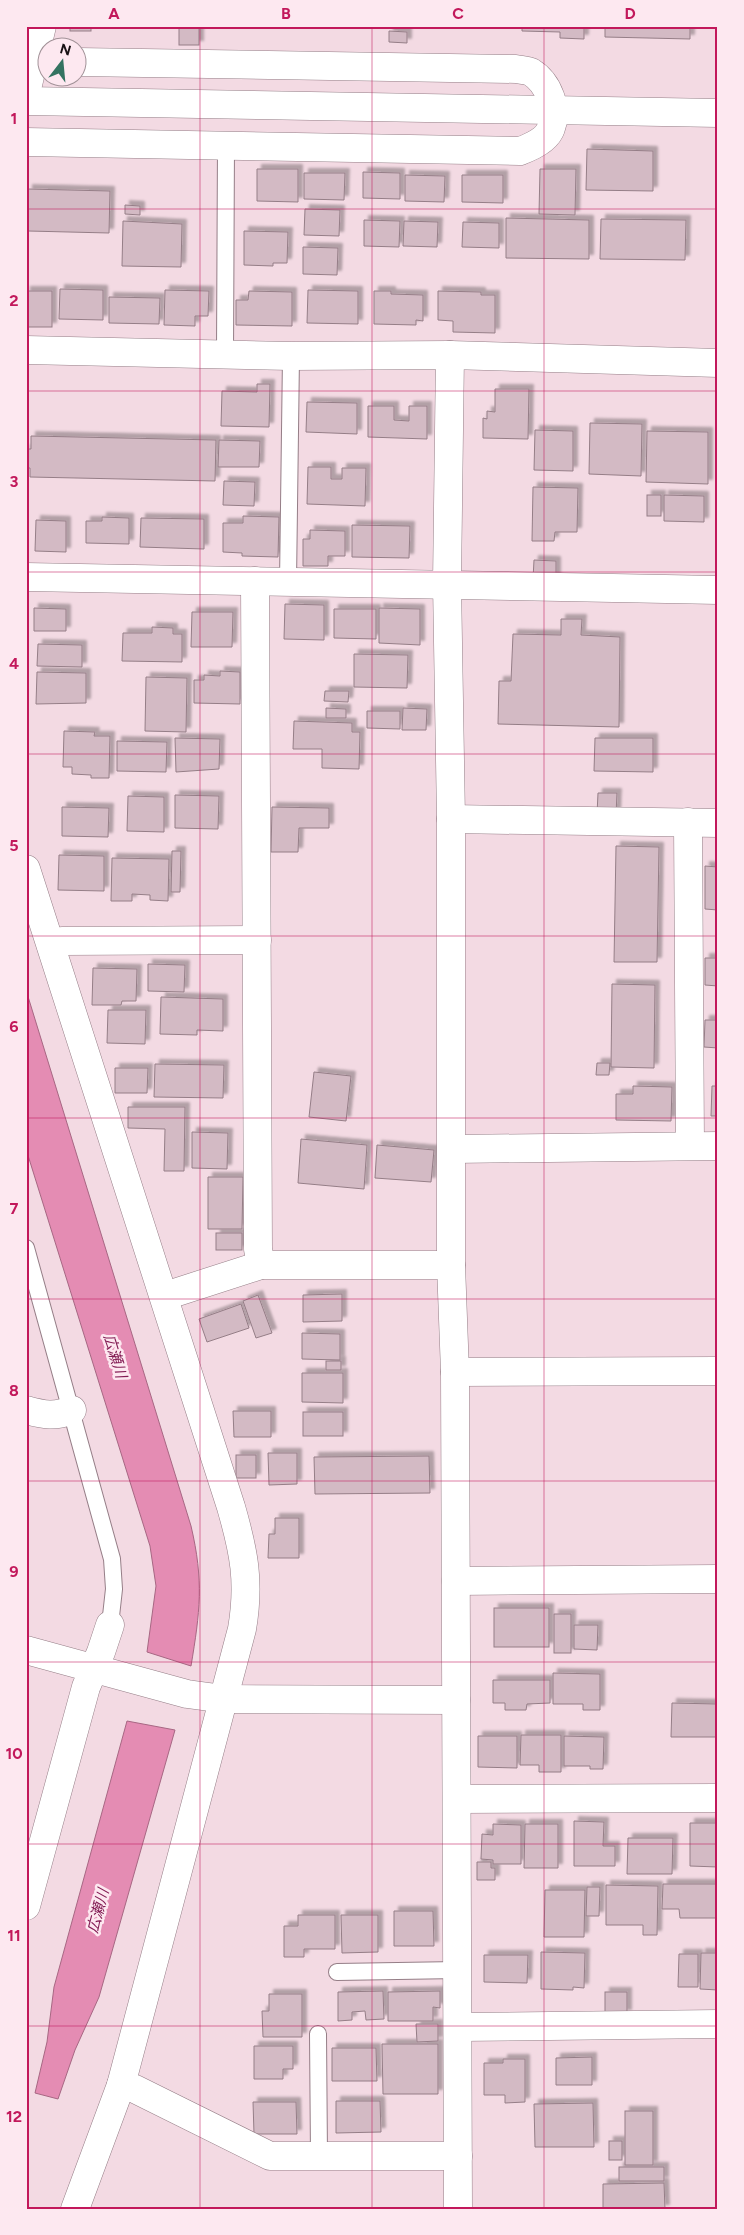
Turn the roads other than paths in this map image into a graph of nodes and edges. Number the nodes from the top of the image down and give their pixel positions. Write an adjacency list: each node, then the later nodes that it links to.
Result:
1 (88, 62): 4 (street)
2 (38, 70): 3 (street)
3 (29, 99): 4 (street)
4 (553, 110): 5 (street); 7 (street)
5 (718, 113)
6 (26, 142): 7 (street)
7 (226, 144): 9 (lane)
8 (26, 350): 9 (street)
9 (225, 353): 11 (street)
10 (450, 355): 11 (street); 12 (street); 16 (street)
11 (291, 356): 15 (lane)
12 (718, 363)
13 (26, 577): 14 (street)
14 (255, 582): 15 (street); 22 (street)
15 (288, 582): 16 (street)
16 (447, 584): 17 (street); 18 (street)
17 (718, 590)
18 (452, 819): 19 (street); 26 (street)
19 (688, 822): 20 (street); 24 (street)
20 (718, 822)
21 (26, 869): 23 (street)
22 (257, 940): 23 (street); 28 (street)
23 (51, 945): 30 (street)
24 (690, 1145): 25 (street); 26 (street)
25 (718, 1146)
26 (453, 1149): 29 (street)
27 (26, 1248): 34 (lane)
28 (261, 1265): 29 (street); 30 (street)
29 (452, 1265): 32 (street)
30 (165, 1296): 40 (street)
31 (718, 1371): 32 (street)
32 (455, 1372): 36 (street)
33 (26, 1410): 34 (street)
34 (72, 1410): 37 (lane)
35 (718, 1579): 36 (street)
36 (456, 1580): 41 (street)
37 (110, 1625): 39 (street)
38 (26, 1650): 39 (street)
39 (94, 1668): 40 (street); 44 (street)
40 (224, 1699): 41 (street); 51 (street)
41 (456, 1700): 43 (street)
42 (718, 1798): 43 (street)
43 (457, 1799): 46 (street)
44 (33, 1848): 45 (street)
45 (26, 1906)
46 (458, 1970): 47 (lane); 49 (street)
47 (337, 1972)
48 (718, 2024): 49 (street)
49 (458, 2027): 52 (street)
50 (318, 2034): 53 (lane)
51 (121, 2085): 53 (street); 54 (street)
52 (458, 2156): 53 (street); 55 (street)
53 (319, 2157)
54 (74, 2209)
55 (458, 2209)

